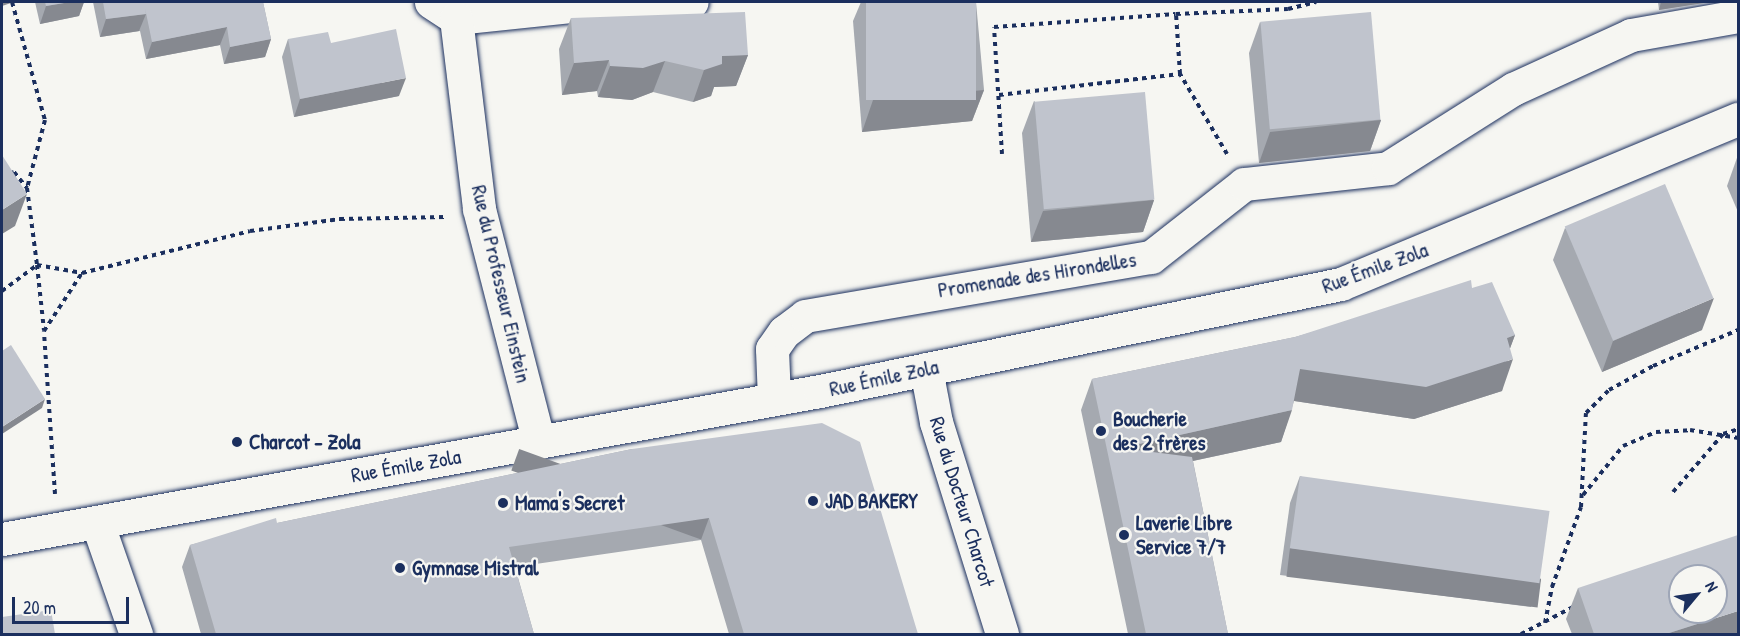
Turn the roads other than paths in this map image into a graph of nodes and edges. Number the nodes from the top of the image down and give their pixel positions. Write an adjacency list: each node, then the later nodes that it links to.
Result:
1 (692, 2): 2 (street, Rue du Professeur Einstein)
2 (588, 3): 3 (street, Rue du Professeur Einstein)
3 (443, 10): 8 (street, Rue du Professeur Einstein)
4 (1738, 16): 7 (street, Promenade des Hirondelles)
5 (1738, 119): 6 (street, Rue Émile Zola)
6 (926, 369): 7 (street, Rue Émile Zola); 12 (street, Rue du Docteur Charcot)
7 (774, 399): 8 (street, Rue Émile Zola)
8 (539, 442): 9 (street, Rue Émile Zola)
9 (97, 522): 10 (street, Rue Émile Zola); 11 (street)
10 (2, 539)
11 (136, 634)
12 (1002, 634)

